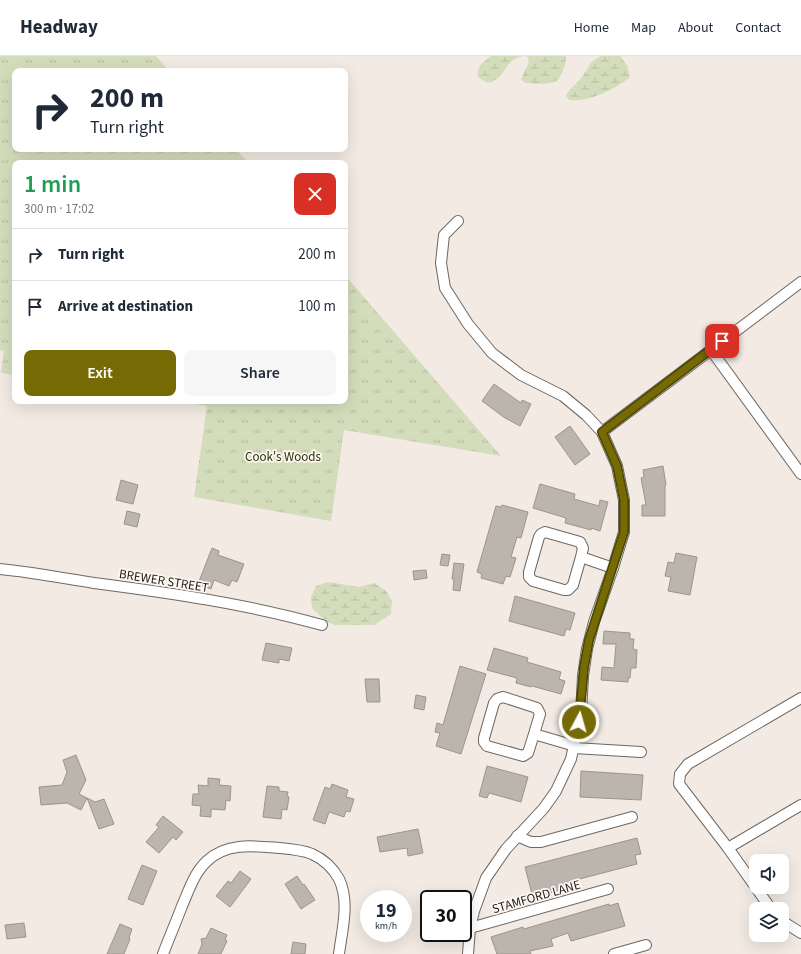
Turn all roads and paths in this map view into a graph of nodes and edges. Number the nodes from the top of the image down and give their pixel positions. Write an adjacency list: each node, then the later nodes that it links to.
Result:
1 (458, 221): 4 (street)
2 (801, 282): 3 (street)
3 (711, 350): 4 (street); 5 (street)
4 (602, 432): 7 (street)
5 (801, 474)
6 (581, 557): 6 (street); 7 (street)
7 (614, 568): 12 (street)
8 (0, 569): 9 (street, BREWER STREET)
9 (322, 625)
10 (801, 698): 17 (street)
11 (534, 734): 11 (street); 12 (street)
12 (574, 747): 13 (street); 16 (street)
13 (641, 752)
14 (801, 805): 17 (street)
15 (632, 817): 16 (street)
16 (518, 836): 20 (street)
17 (728, 848): 19 (street)
18 (608, 889): 22 (street, STAMFORD LANE)
19 (765, 902)
20 (472, 920)
21 (789, 925): 23 (street)
22 (472, 927)
23 (801, 933)
24 (469, 942): 28 (street)
25 (646, 945): 29 (street)
26 (163, 954): 27 (street)
27 (339, 954)
28 (468, 954)
29 (614, 954)

